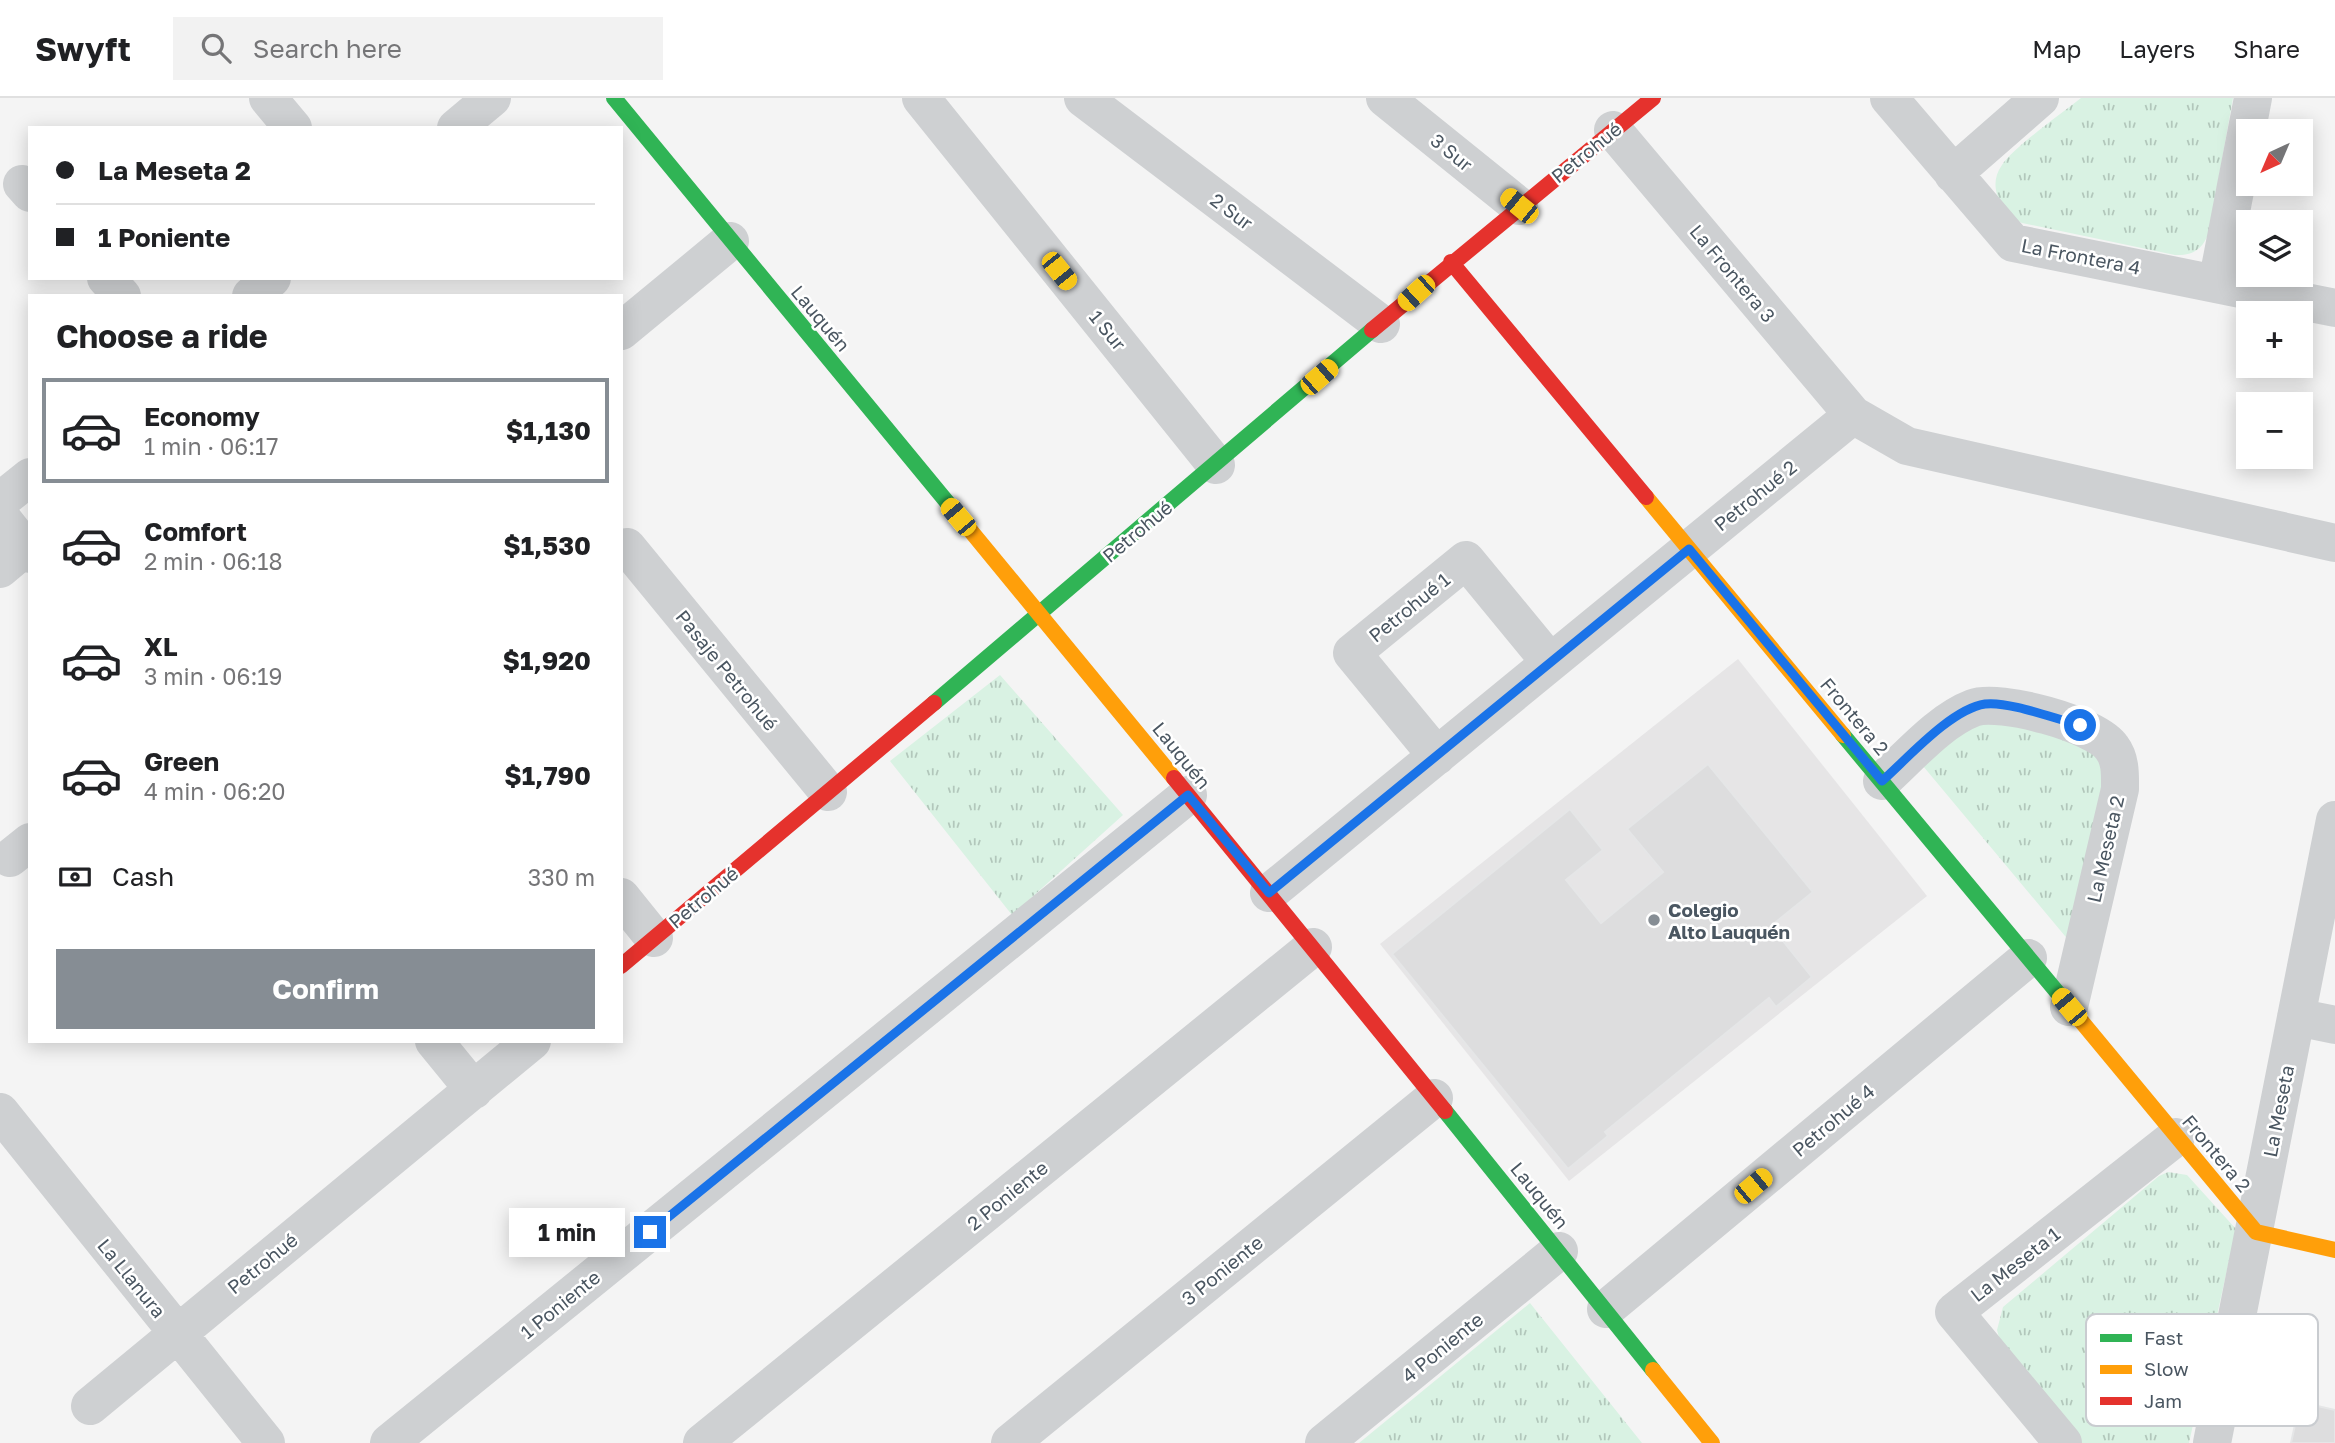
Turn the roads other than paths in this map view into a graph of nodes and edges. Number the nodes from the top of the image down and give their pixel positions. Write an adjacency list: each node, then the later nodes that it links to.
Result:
1 (268, 98): 11 (street)
2 (492, 98): 12 (street)
3 (614, 98): 16 (street, Lauquén)
4 (920, 98): 27 (street, 1 Sur)
5 (1083, 98): 24 (street, 2 Sur)
6 (1385, 98): 15 (street, 3 Sur)
7 (1653, 98): 13 (street, Petrohué)
8 (1889, 98): 14 (street, La Frontera 4)
9 (2040, 98): 14 (street)
10 (2253, 98): 20 (street)
11 (291, 126)
12 (458, 126)
13 (1613, 130): 15 (street, Petrohué); 26 (street, La Frontera 3)
14 (1953, 174): 20 (street, La Frontera 4)
15 (1519, 206): 17 (street, Petrohué)
16 (730, 241): 25 (street); 35 (street, Lauquén)
17 (1451, 262): 24 (street, Petrohué); 33 (street, Frontera 2)
18 (108, 280): 21 (street)
19 (270, 280): 22 (street)
20 (2217, 284): 23 (street, La Frontera 4)
21 (119, 294)
22 (252, 294)
23 (2335, 308)
24 (1381, 324): 27 (street, Petrohué)
25 (623, 329)
26 (1853, 415): 31 (street); 33 (street, Petrohué 2)
27 (1216, 465): 35 (street, Petrohué)
28 (28, 479): 29 (street)
29 (0, 501)
30 (0, 516): 34 (street)
31 (2335, 543)
32 (627, 547): 39 (street, Pasaje Petrohué)
33 (1689, 549): 36 (street, Petrohué 2); 38 (street, Frontera 2)
34 (18, 557)
35 (1038, 614): 39 (street, Petrohué); 40 (street, Lauquén)
36 (1550, 663): 37 (street, Petrohué 2); 37 (street, Petrohué 1)
37 (1437, 755): 42 (street, Petrohué 2)
38 (1882, 781): 46 (street, Frontera 2); 48 (street, La Meseta 2)
39 (828, 792): 44 (street, Petrohué)
40 (1188, 795): 42 (street, Lauquén); 65 (street, 1 Poniente)
41 (2335, 820): 49 (street, La Meseta)
42 (1269, 893): 45 (street, Lauquén)
43 (623, 899): 44 (street)
44 (654, 938): 47 (street, Petrohué)
45 (1313, 947): 54 (street, Lauquén); 66 (street, 2 Poniente)
46 (2028, 958): 48 (street, Frontera 2); 60 (street, Petrohué 4)
47 (623, 964)
48 (2069, 1007): 56 (street, Frontera 2)
49 (2296, 1017): 50 (street); 57 (street, La Meseta)
50 (2335, 1025)
51 (436, 1043): 53 (street)
52 (530, 1043): 53 (street, Petrohué)
53 (474, 1090): 62 (street, Petrohué)
54 (1434, 1098): 59 (street, Lauquén); 67 (street, 3 Poniente)
55 (0, 1112): 62 (street, La Llanura)
56 (2176, 1137): 57 (street, Frontera 2); 70 (street, La Meseta 1)
57 (2256, 1233): 58 (street); 61 (street, La Meseta)
58 (2335, 1250)
59 (1559, 1251): 60 (street, Lauquén); 68 (street, 4 Poniente)
60 (1605, 1309): 69 (street, Lauquén)
61 (2239, 1314)
62 (176, 1334): 63 (street, Petrohué); 64 (street, La Llanura)
63 (90, 1406)
64 (266, 1443)
65 (389, 1443)
66 (702, 1443)
67 (1010, 1443)
68 (1324, 1443)
69 (1712, 1443)
70 (2063, 1443)

